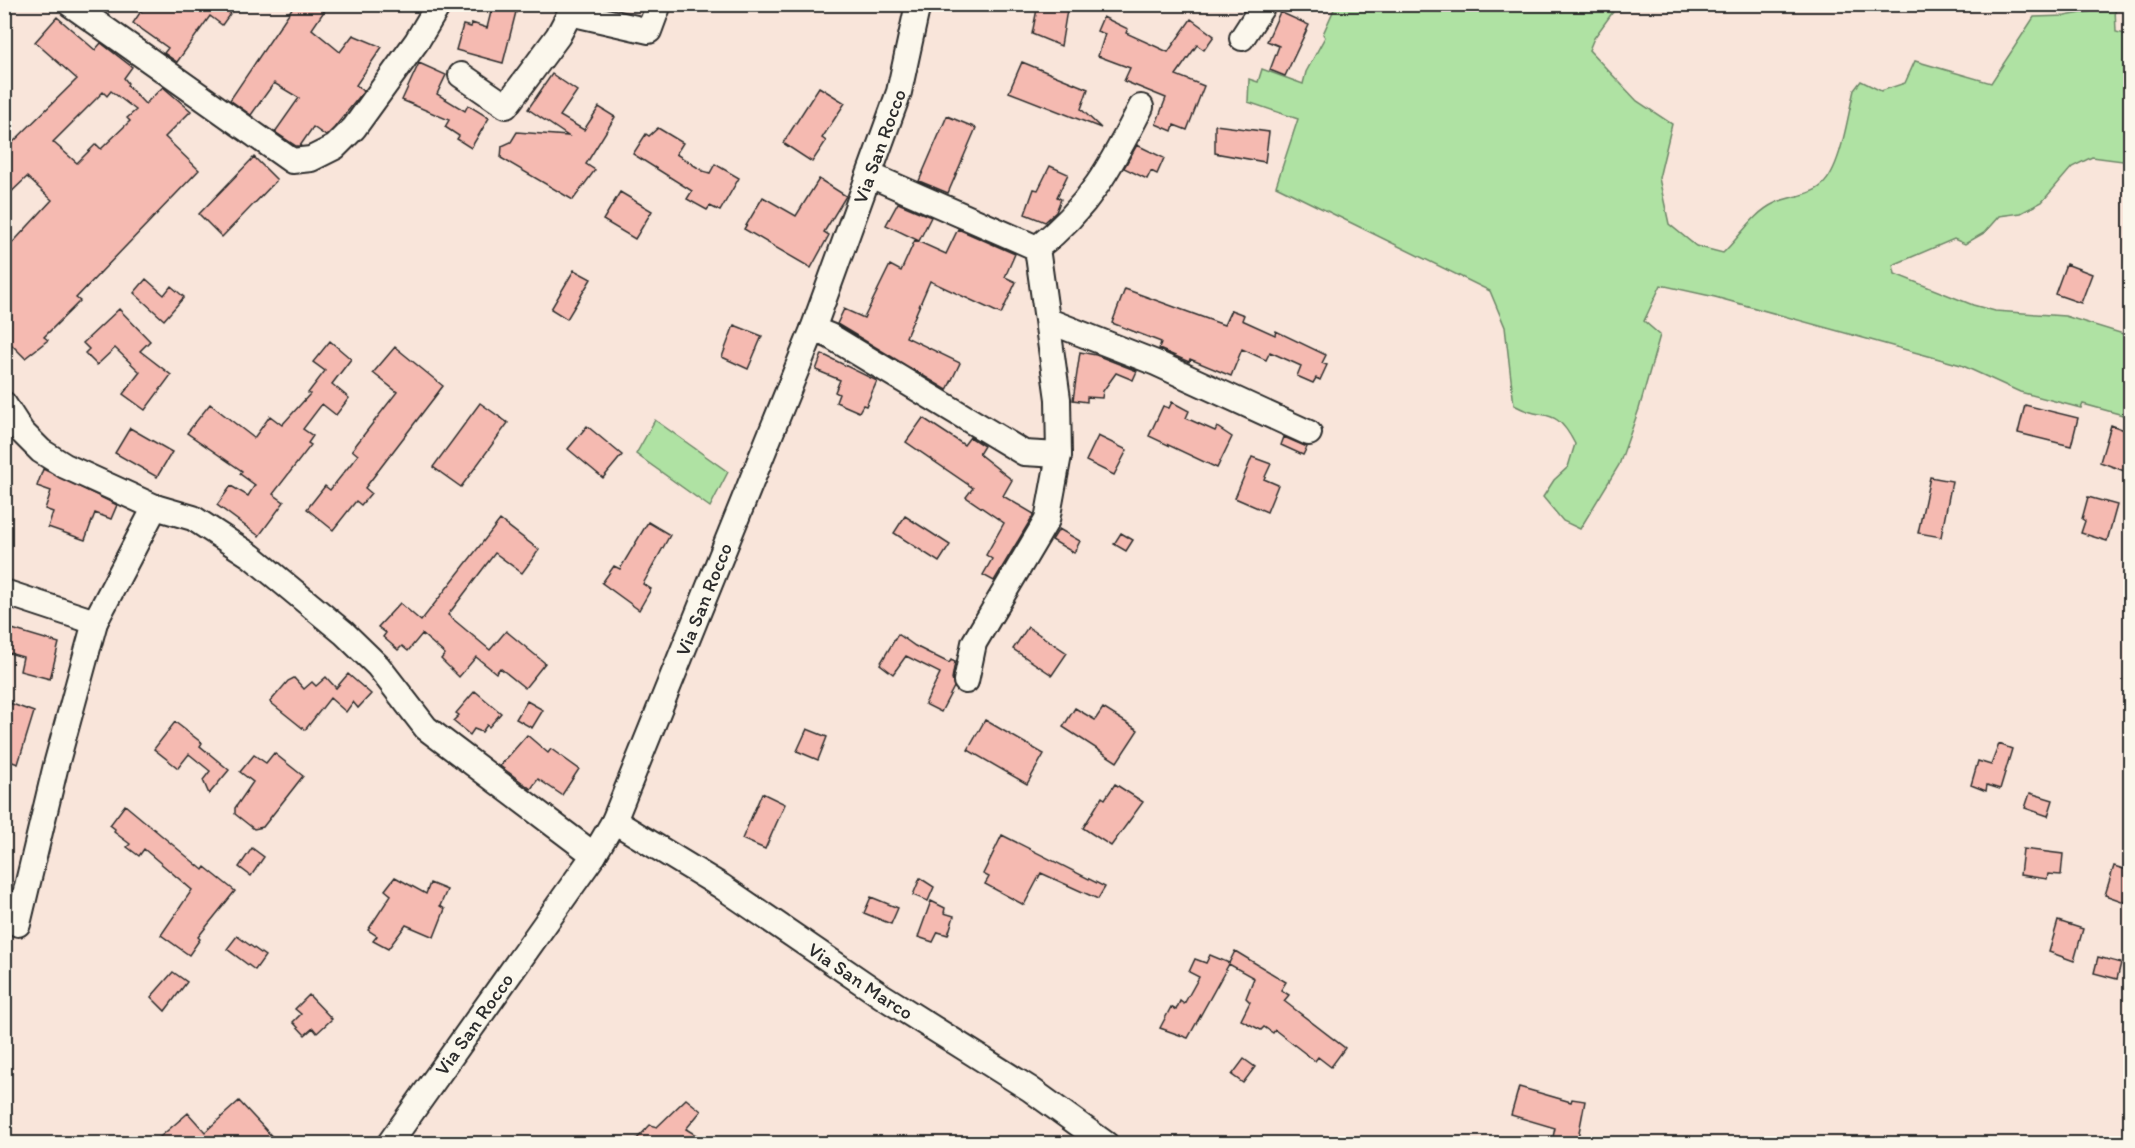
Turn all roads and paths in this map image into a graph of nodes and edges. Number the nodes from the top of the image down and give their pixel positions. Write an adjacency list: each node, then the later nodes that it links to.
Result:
1 (69, 4): 2 (street)
2 (439, 4)
3 (659, 4): 7 (street)
4 (918, 4): 9 (street, Via San Rocco)
5 (1264, 4): 6 (street)
6 (1242, 38)
7 (461, 75)
8 (1141, 107): 10 (street)
9 (870, 175): 10 (street); 12 (street, Via San Rocco)
10 (1037, 248): 11 (street)
11 (1049, 321): 14 (street); 15 (street)
12 (813, 329): 15 (street); 20 (street, Via San Rocco)
13 (4, 404): 16 (street)
14 (1309, 433)
15 (1059, 455): 19 (street)
16 (155, 507): 18 (street); 21 (street)
17 (4, 592): 18 (street)
18 (95, 622): 22 (street)
19 (966, 681)
20 (614, 821): 21 (street, Via San Rocco); 24 (street, Via San Marco)
21 (594, 855): 23 (street, Via San Rocco)
22 (18, 924)
23 (389, 1143)
24 (1106, 1143)

